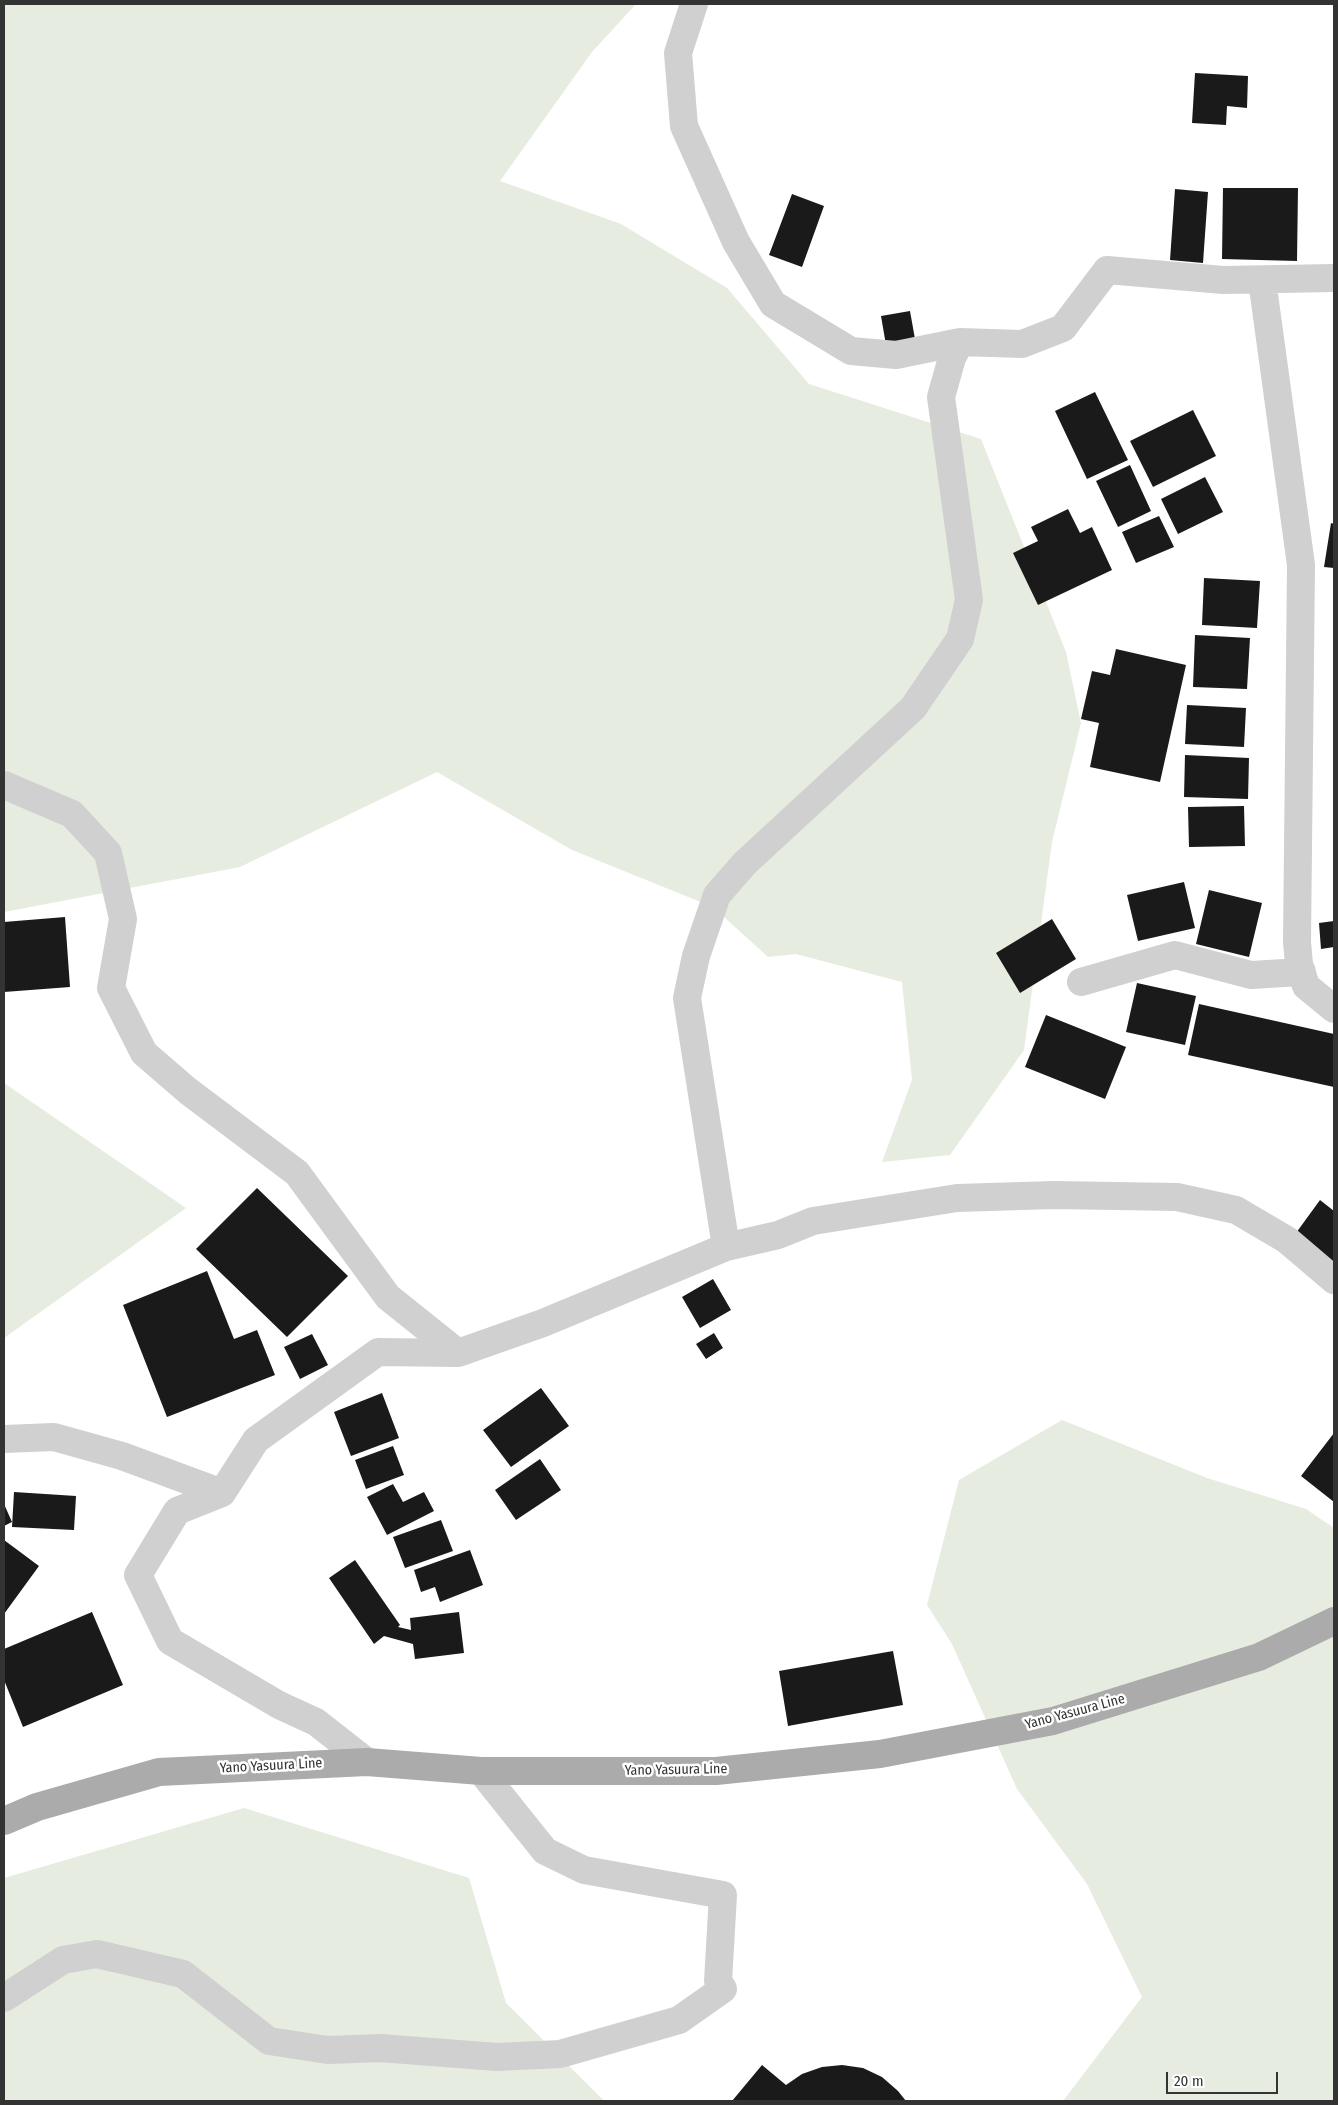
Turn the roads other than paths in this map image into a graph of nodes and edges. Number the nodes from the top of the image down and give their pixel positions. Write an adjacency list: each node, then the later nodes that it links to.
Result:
1 (694, 4): 4 (street)
2 (1334, 278): 3 (street)
3 (1262, 280): 4 (street); 6 (street)
4 (960, 342): 9 (street)
5 (4, 785): 11 (street)
6 (1302, 972): 7 (street); 8 (street)
7 (1081, 982)
8 (1334, 1009)
9 (726, 1247): 10 (street); 11 (street)
10 (1334, 1280)
11 (458, 1353): 13 (street)
12 (4, 1438): 13 (street)
13 (222, 1493): 15 (street)
14 (1334, 1621): 16 (main road, Yano Yasuura Line)
15 (367, 1762): 16 (main road, Yano Yasuura Line); 17 (main road, Yano Yasuura Line)
16 (482, 1771): 18 (street)
17 (4, 1821)
18 (4, 1998)

